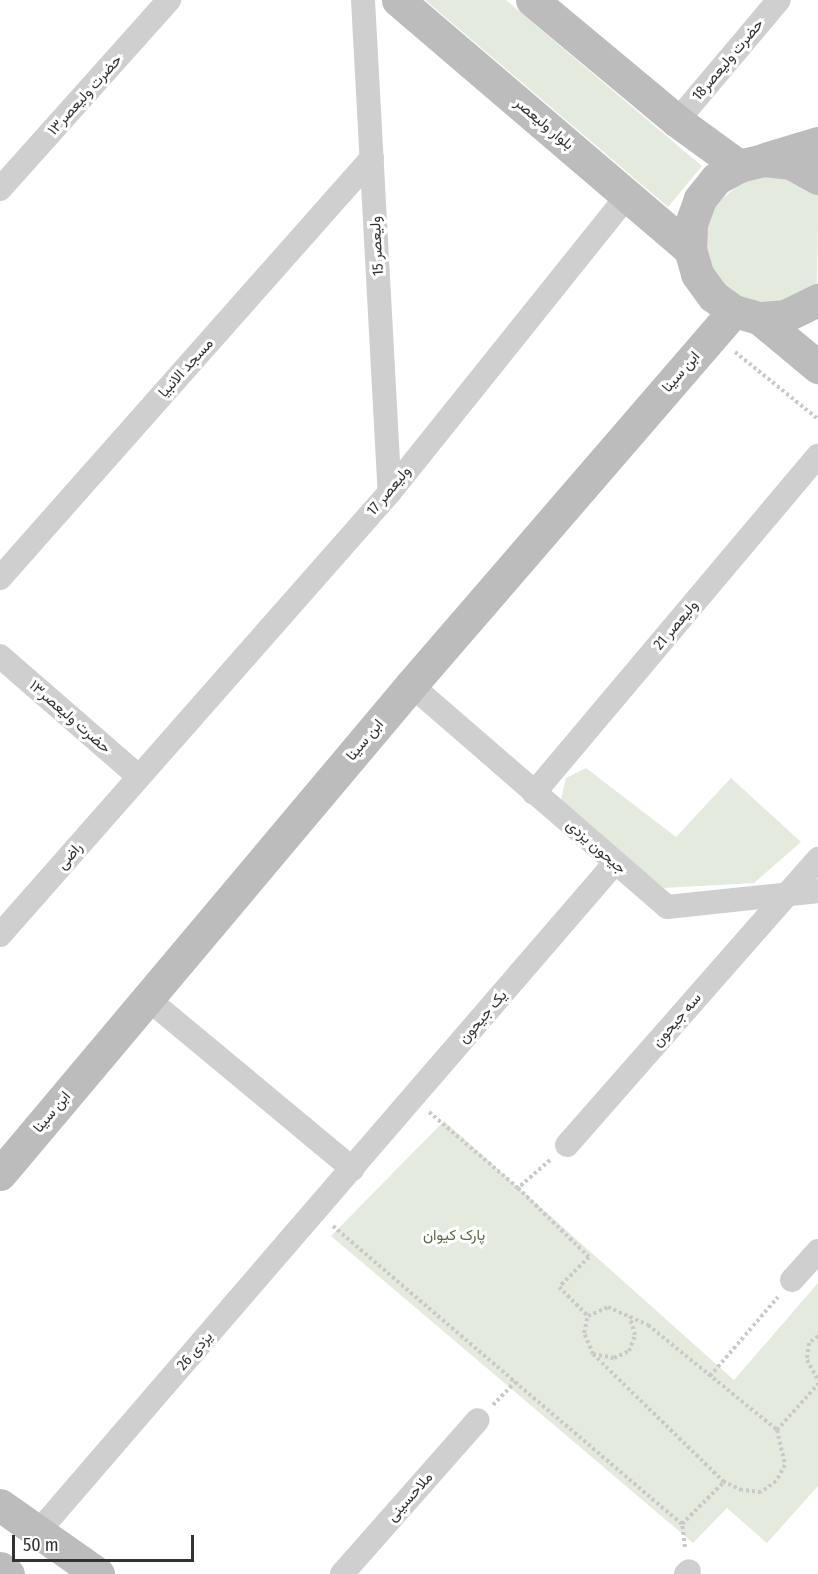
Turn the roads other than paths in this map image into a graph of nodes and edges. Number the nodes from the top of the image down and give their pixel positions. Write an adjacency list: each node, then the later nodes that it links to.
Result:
1 (170, 0): 11 (street, حضرت ولیعصر۱۳)
2 (363, 0): 8 (street, ولیعصر 15)
3 (398, 0): 12 (main road, بلوار ولیعصر)
4 (532, 0): 6 (main road)
5 (779, 0): 6 (street, 18حضرت ولیعصر)
6 (677, 121): 9 (main road)
7 (818, 143): 9 (main road)
8 (372, 158): 18 (street, ولیعصر 15); 19 (street, مسجد الانبیا)
9 (752, 163): 10 (main road); 13 (main road)
10 (818, 178)
11 (0, 189)
12 (627, 195): 13 (main road, بلوار ولیعصر); 18 (street, ولیعصر 17)
13 (690, 249): 15 (main road)
14 (818, 300): 15 (main road)
15 (736, 321): 16 (main road); 21 (main road, ابن سینا)
16 (818, 367)
17 (818, 456): 23 (street, ولیعصر 21)
18 (390, 492): 22 (street, ولیعصر 17)
19 (0, 578)
20 (0, 656): 22 (street, حضرت ولیعصر۱۳)
21 (411, 685): 23 (street, جیحون یزدی); 29 (main road, ابن سینا)
22 (139, 777): 28 (street, راضی)
23 (534, 793): 25 (street, جیحون یزدی)
24 (818, 859): 27 (street, سه جیحون)
25 (614, 864): 27 (street, جیحون یزدی); 31 (street, یک جیحون)
26 (818, 891): 27 (street, جیحون یزدی)
27 (788, 894): 30 (street, سه جیحون)
28 (0, 935)
29 (148, 999): 31 (street); 32 (main road, ابن سینا)
30 (567, 1145)
31 (353, 1170): 37 (street, یزدی 26)
32 (0, 1174)
33 (818, 1251): 34 (street)
34 (792, 1280)
35 (478, 1420): 41 (street, ملاحسینی)
36 (0, 1504): 37 (main road)
37 (38, 1532): 40 (main road)
38 (0, 1568): 39 (main road)
39 (8, 1574)
40 (98, 1574)
41 (342, 1574)

